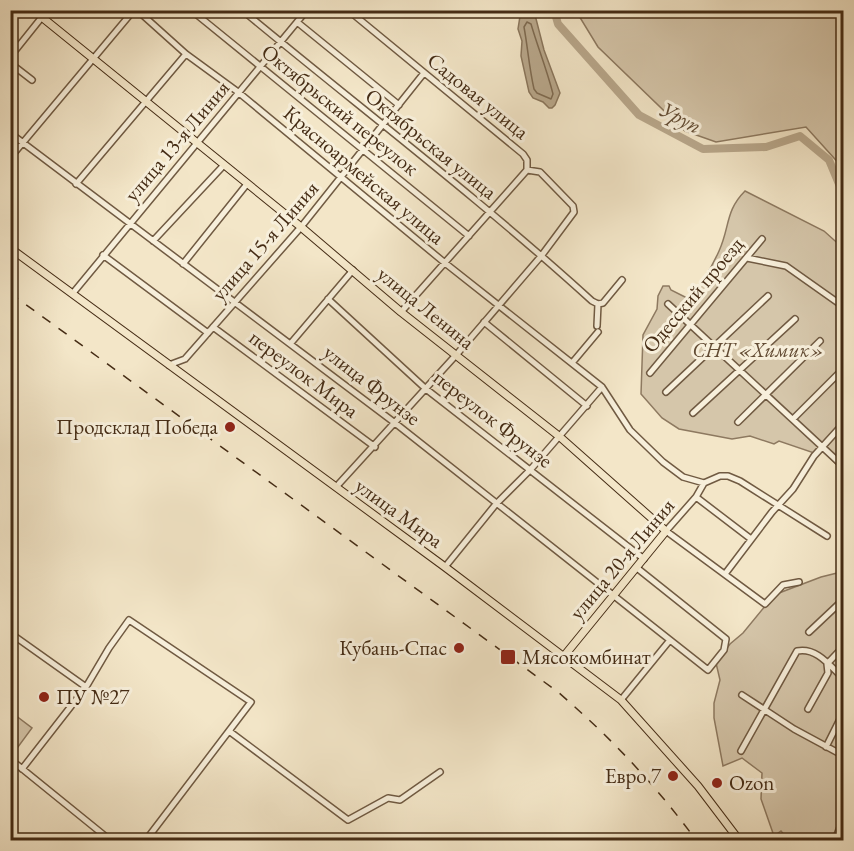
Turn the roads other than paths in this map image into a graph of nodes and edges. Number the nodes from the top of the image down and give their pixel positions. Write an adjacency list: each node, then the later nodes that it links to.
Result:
1 (33, 10): 8 (main road, улица Ленина)
2 (135, 10): 11 (street, Красноармейская улица); 13 (street)
3 (191, 10): 15 (street, Октябрьский переулок)
4 (242, 10): 10 (street, Октябрьская улица)
5 (296, 10): 7 (street)
6 (348, 10): 16 (street, Садовая улица)
7 (305, 13): 9 (street, улица 13-я Линия)
8 (42, 17): 12 (street); 13 (main road, улица Ленина)
9 (297, 22): 10 (street, улица 13-я Линия); 20 (street)
10 (280, 42): 15 (street, улица 13-я Линия); 21 (street, Октябрьская улица)
11 (186, 54): 18 (street, Красноармейская улица); 19 (street)
12 (10, 57)
13 (94, 59): 19 (main road, улица Ленина); 23 (street)
14 (10, 63): 17 (street)
15 (260, 66): 18 (street, улица 13-я Линия); 25 (street, Октябрьский переулок)
16 (424, 73): 20 (street, улица 15-я Линия); 28 (street, Садовая улица)
17 (32, 80)
18 (238, 93): 24 (street, улица 13-я Линия); 29 (street, Красноармейская улица)
19 (145, 102): 24 (main road, улица Ленина); 30 (street)
20 (399, 105): 21 (street, улица 15-я Линия)
21 (382, 126): 25 (street, улица 15-я Линия); 32 (street, Октябрьская улица)
22 (10, 133): 23 (street, улица Фрунзе)
23 (23, 143): 26 (street); 30 (street, улица Фрунзе)
24 (197, 144): 27 (main road, улица Ленина); 33 (street, улица 13-я Линия)
25 (362, 150): 29 (street, улица 15-я Линия); 35 (street, Октябрьский переулок)
26 (10, 158)
27 (224, 165): 31 (main road, улица Ленина); 37 (street)
28 (527, 170): 32 (street); 40 (street, Садовая улица)
29 (342, 176): 34 (street, улица 15-я Линия); 42 (street, Красноармейская улица)
30 (76, 184): 33 (street, улица Фрунзе)
31 (247, 184): 34 (main road, улица Ленина); 43 (street)
32 (490, 212): 35 (street); 40 (street, Октябрьская улица)
33 (129, 224): 37 (street, улица Фрунзе); 39 (street, улица 13-я Линия)
34 (301, 227): 44 (main road, улица Ленина); 49 (street, улица 15-я Линия)
35 (469, 236): 42 (street)
36 (762, 239): 41 (street, Одесский проезд)
37 (153, 241): 43 (street, улица Фрунзе)
38 (10, 248): 46 (main road, улица Мира)
39 (103, 255): 46 (street, улица 13-я Линия); 59 (street)
40 (542, 255): 50 (street); 51 (street, Октябрьская улица)
41 (747, 258): 53 (street); 57 (street, Одесский проезд)
42 (446, 263): 50 (street, Красноармейская улица); 54 (street)
43 (183, 264): 49 (street, улица Фрунзе)
44 (353, 270): 48 (street); 54 (main road, улица Ленина)
45 (622, 280): 51 (street)
46 (73, 293): 65 (main road, улица Мира)
47 (768, 296): 62 (street)
48 (328, 299): 61 (street); 70 (street, переулок Фрунзе)
49 (235, 302): 58 (street, улица 15-я Линия); 61 (street, улица Фрунзе)
50 (499, 304): 56 (street); 64 (street, Красноармейская улица)
51 (598, 304): 64 (street)
52 (668, 304): 57 (street)
53 (843, 307)
54 (401, 312): 63 (main road, улица Ленина)
55 (795, 319): 67 (street)
56 (484, 322): 63 (street); 73 (street)
57 (690, 325): 62 (street); 68 (street, Одесский проезд)
58 (213, 327): 59 (street, улица 15-я Линия); 80 (street, переулок Мира)
59 (208, 333): 65 (street, улица 15-я Линия)
60 (820, 340): 72 (street)
61 (291, 343): 77 (street, улица Фрунзе)
62 (714, 347): 67 (street); 71 (street)
63 (457, 354): 70 (street); 79 (main road, улица Ленина)
64 (572, 363): 69 (street, Красноармейская улица)
65 (169, 365): 85 (main road, улица Мира)
66 (843, 368): 75 (street)
67 (740, 371): 72 (street); 74 (street)
68 (650, 373)
69 (602, 387): 73 (street); 84 (street, Красноармейская улица)
70 (426, 389): 77 (street); 83 (street, переулок Фрунзе)
71 (666, 392)
72 (766, 395): 75 (street); 76 (street)
73 (587, 406): 79 (street)
74 (693, 413)
75 (793, 419): 81 (street)
76 (738, 422)
77 (395, 423): 80 (street); 87 (street, улица Фрунзе)
78 (843, 423): 81 (street)
79 (560, 437): 83 (street); 89 (main road, улица Ленина)
80 (375, 447): 85 (street)
81 (822, 447): 82 (street); 88 (street)
82 (843, 467)
83 (531, 470): 87 (street); 92 (street, переулок Фрунзе)
84 (704, 483): 86 (street, улица 20-я Линия); 88 (street)
85 (336, 487): 93 (main road, улица Мира)
86 (696, 497): 89 (street, улица 20-я Линия); 91 (street)
87 (496, 504): 93 (street); 97 (street, улица Фрунзе)
88 (778, 505): 90 (street); 91 (street)
89 (666, 531): 92 (main road, улица 20-я Линия); 95 (street, улица Ленина)
90 (827, 536)
91 (751, 539): 95 (street)
92 (644, 559): 94 (main road, улица 20-я Линия)
93 (445, 567): 103 (main road, улица Мира)
94 (637, 567): 97 (main road, улица 20-я Линия); 101 (street, улица Фрунзе)
95 (725, 574): 96 (street, улица Ленина)
96 (799, 582)
97 (613, 596): 101 (street, улица Фрунзе); 103 (main road, улица 20-я Линия)
98 (843, 599): 99 (street)
99 (809, 632)
100 (10, 633): 106 (street)
101 (670, 640): 108 (street)
102 (843, 646): 104 (street)
103 (564, 656): 108 (main road, улица Мира)
104 (827, 664): 105 (street); 109 (street); 110 (street)
105 (843, 679)
106 (86, 687): 112 (street); 117 (street)
107 (742, 695): 109 (street)
108 (621, 700): 120 (main road, улица Мира)
109 (764, 709): 113 (street); 114 (street)
110 (808, 709)
111 (843, 711): 113 (street)
112 (229, 731): 118 (street); 122 (street)
113 (826, 747): 115 (street)
114 (741, 751)
115 (843, 756)
116 (10, 759): 117 (street)
117 (22, 769): 121 (street)
118 (440, 772)
119 (843, 817): 124 (street)
120 (738, 839): 123 (street, улица Мира)
121 (110, 840)
122 (146, 840)
123 (746, 840)
124 (835, 840)

